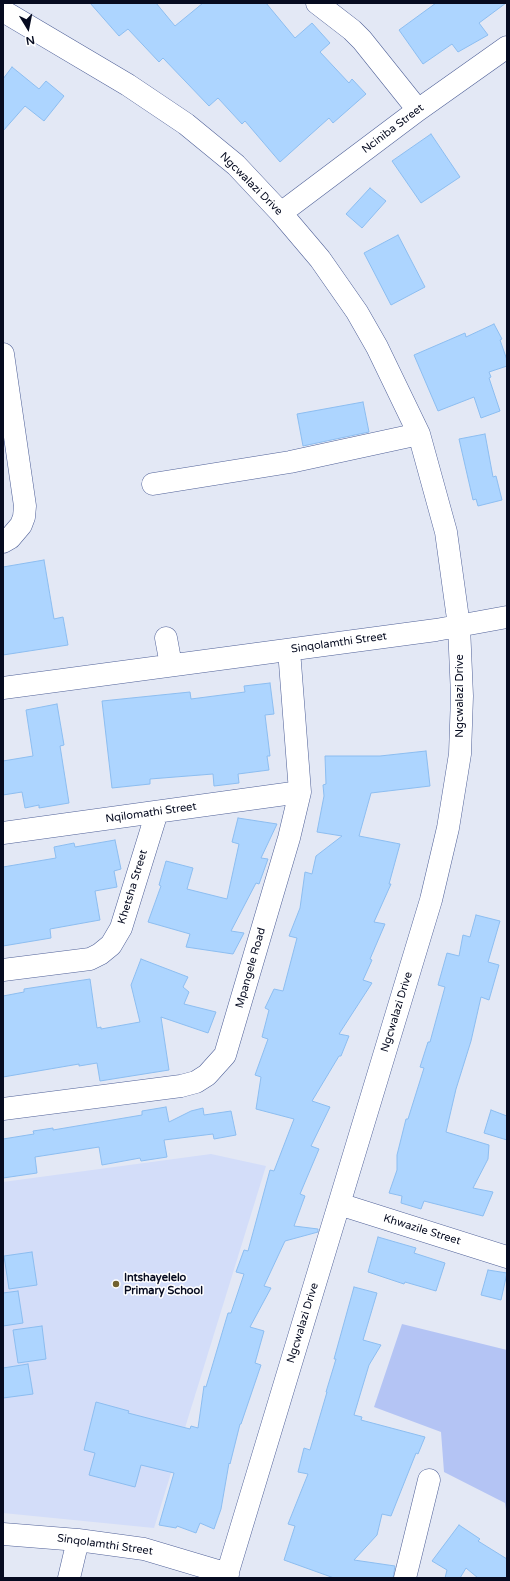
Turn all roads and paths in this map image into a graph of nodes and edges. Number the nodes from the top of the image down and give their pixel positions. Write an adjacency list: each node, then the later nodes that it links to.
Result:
1 (317, 3): 4 (street)
2 (3, 11): 5 (street, Ngcwalazi Drive)
3 (507, 48): 4 (street, Nciniba Street)
4 (418, 110): 5 (street, Nciniba Street)
5 (281, 213): 8 (street, Ngcwalazi Drive)
6 (3, 354): 7 (street)
7 (7, 405): 10 (street)
8 (419, 434): 9 (street); 12 (street, Ngcwalazi Drive)
9 (153, 484)
10 (3, 542)
11 (507, 617): 12 (street, Sinqolamthi Street)
12 (459, 626): 14 (street, Sinqolamthi Street); 22 (street, Ngcwalazi Drive)
13 (166, 638): 15 (street)
14 (289, 650): 15 (street, Sinqolamthi Street); 17 (street, Mpangele Road)
15 (171, 665): 16 (street, Sinqolamthi Street)
16 (3, 688)
17 (300, 792): 18 (street, Nqilomathi Street); 21 (street, Mpangele Road)
18 (156, 812): 19 (street, Nqilomathi Street); 20 (street, Khetsha Street)
19 (3, 833)
20 (3, 970)
21 (3, 1109)
22 (339, 1204): 23 (street, Khwazile Street); 27 (street, Ngcwalazi Drive)
23 (506, 1253)
24 (429, 1480): 28 (street)
25 (3, 1534): 26 (street, Sinqolamthi Street)
26 (78, 1540): 27 (street, Sinqolamthi Street); 29 (street)
27 (227, 1576)
28 (409, 1576)
29 (69, 1578)

